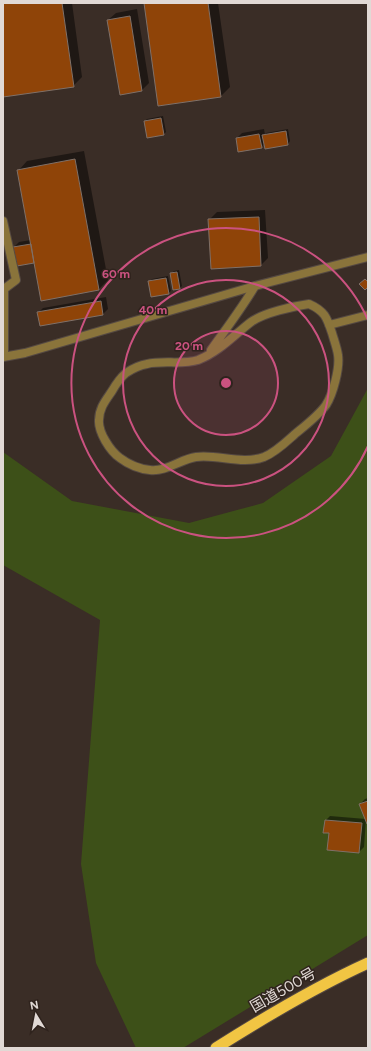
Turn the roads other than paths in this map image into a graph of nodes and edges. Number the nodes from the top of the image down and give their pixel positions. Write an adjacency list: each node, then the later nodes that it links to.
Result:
1 (3, 221): 7 (street)
2 (368, 257): 3 (street)
3 (255, 286): 6 (street); 7 (street)
4 (368, 315): 5 (street)
5 (329, 325): 6 (street); 6 (street)
6 (207, 356)
7 (3, 357)
8 (368, 963): 9 (highway, 国道500号)
9 (216, 1048)

